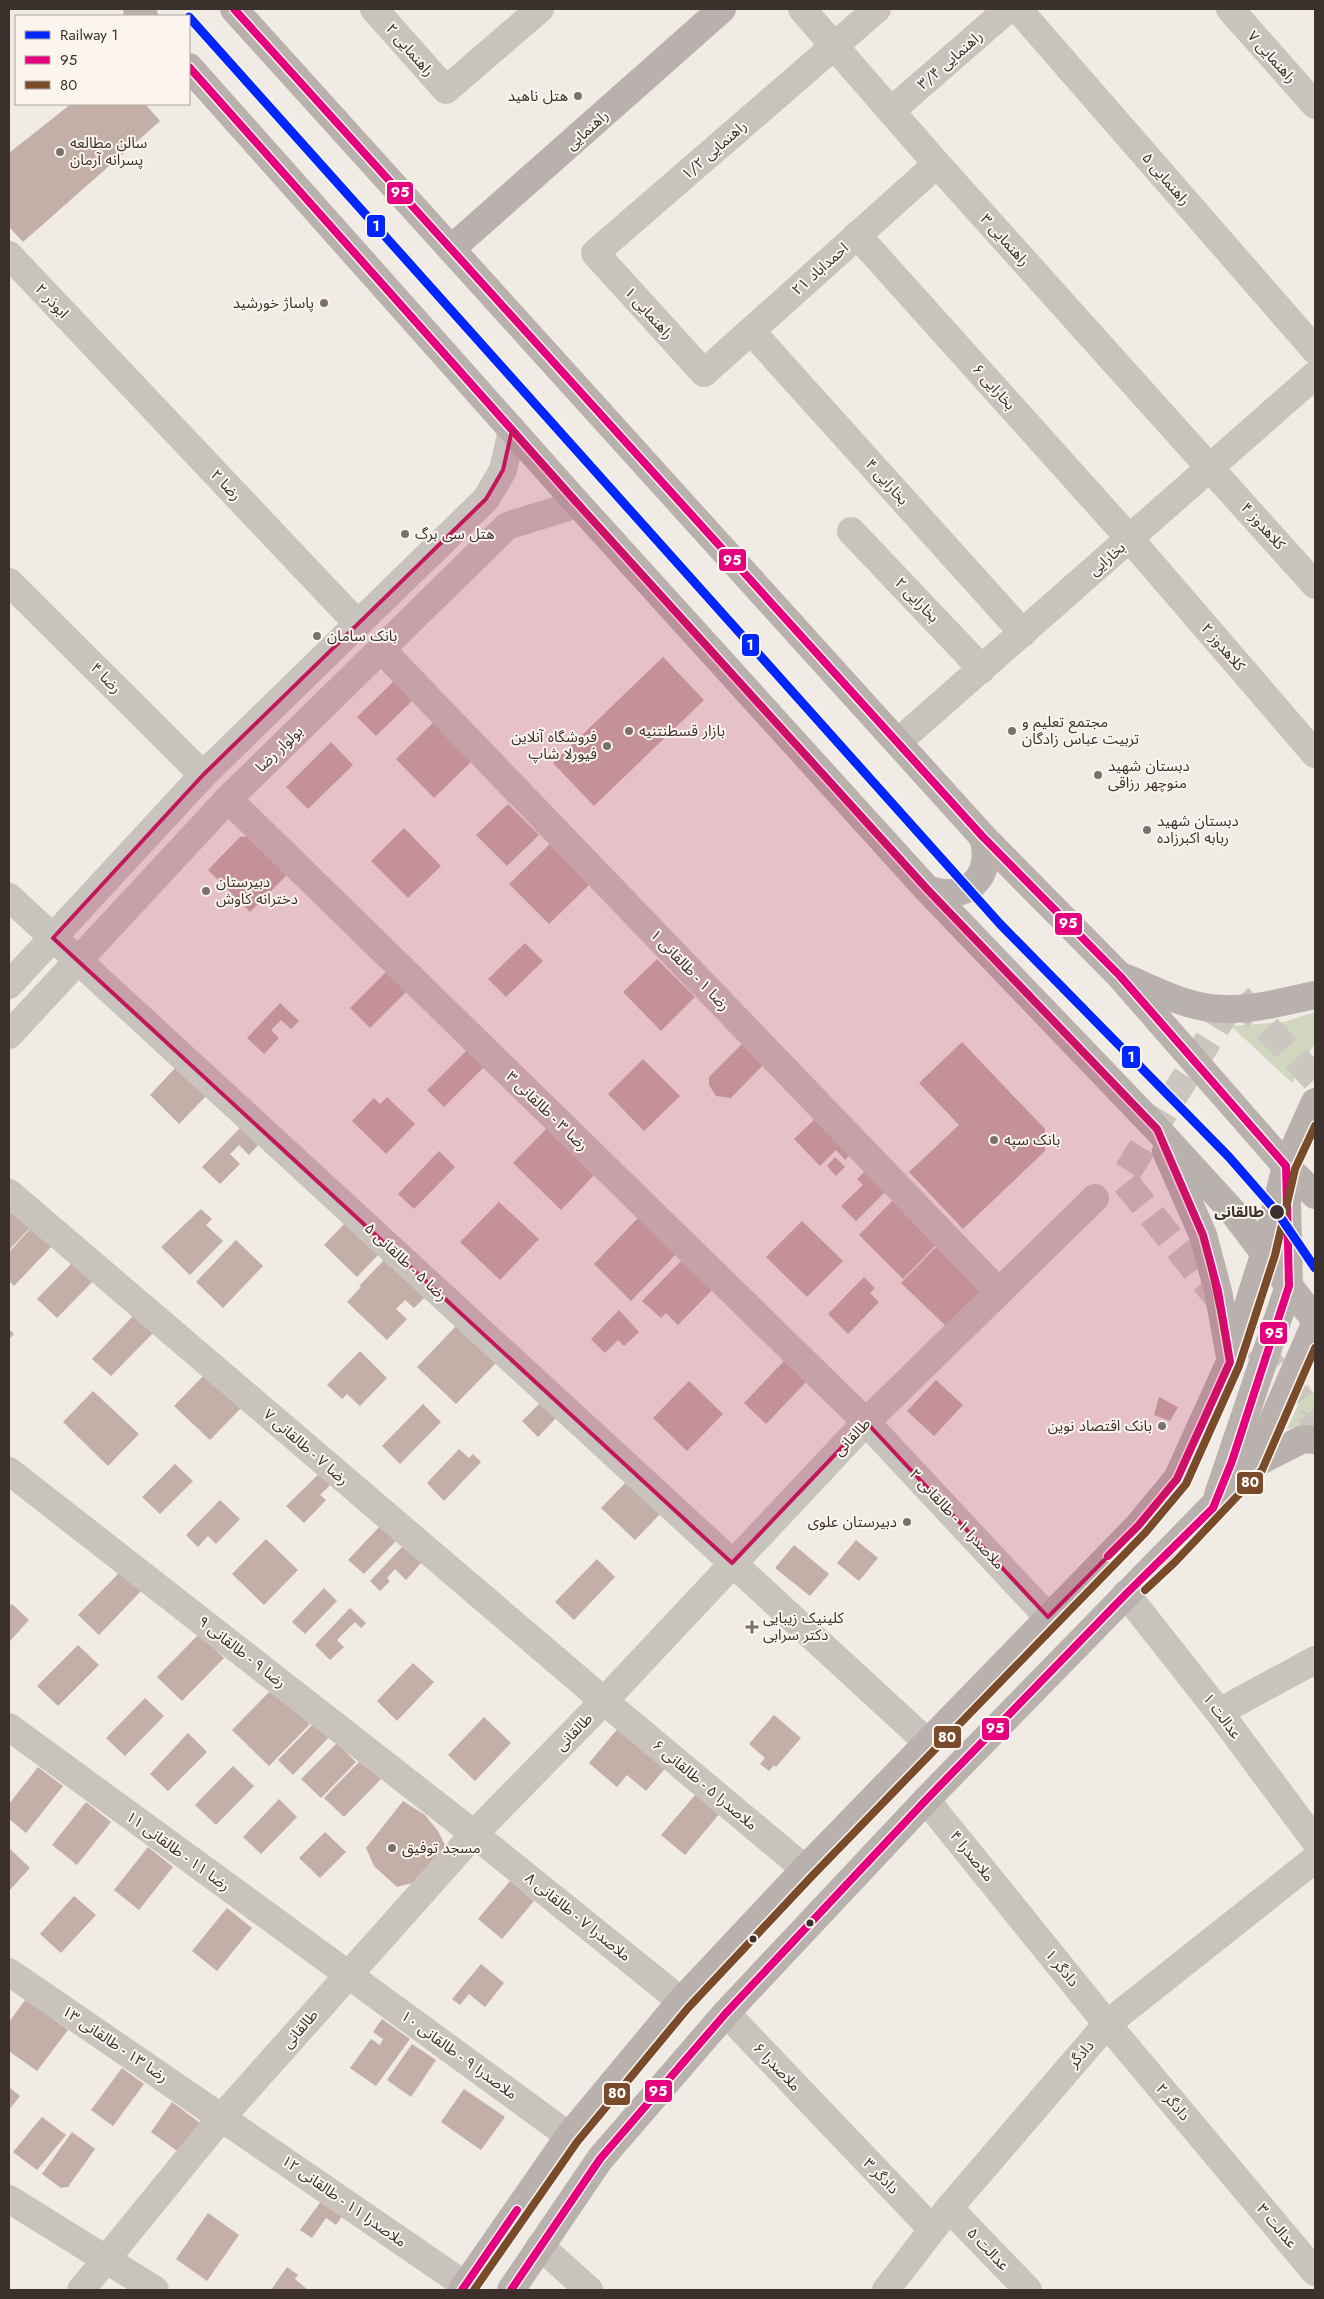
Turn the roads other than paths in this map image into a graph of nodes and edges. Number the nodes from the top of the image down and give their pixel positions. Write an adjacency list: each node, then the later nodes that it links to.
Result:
1 (234, 9): 16 (main road)
2 (374, 9): 3 (street, راهنمایی ۲)
3 (540, 9)
4 (722, 9): 16 (main road, راهنمایی)
5 (802, 9): 10 (street, راهنمایی ۳)
6 (877, 9): 10 (street, راهنمایی ۱/۲)
7 (1008, 9): 13 (street, راهنمایی ۳/۴)
8 (1018, 9): 21 (street, راهنمایی ۵)
9 (1230, 9): 12 (street, راهنمایی ۷)
10 (834, 46): 13 (street, راهنمایی ۳); 17 (street, راهنمایی ۱/۲)
11 (190, 68): 24 (main road)
12 (1315, 105)
13 (891, 111): 14 (street, راهنمایی ۳)
14 (937, 164): 15 (street, احمداباد ۲۱); 25 (street, راهنمایی ۳)
15 (857, 235): 19 (street, احمداباد ۲۱); 30 (street, بخارایی ۶)
16 (451, 249): 37 (main road)
17 (595, 253): 22 (street, راهنمایی ۱)
18 (9, 254): 20 (street, ابوذر ۲)
19 (751, 331): 22 (street, احمداباد ۲۱); 34 (street, بخارایی ۴)
20 (95, 347): 33 (street, رضا ۲)
21 (1315, 350)
22 (704, 374)
23 (1315, 375): 25 (street, بخارایی)
24 (512, 430): 26 (street); 27 (main road)
25 (1212, 468): 30 (street, بخارایی); 32 (street, کلاهدوز ۴)
26 (486, 499): 28 (street); 33 (street)
27 (578, 504): 28 (street, بولوار رضا); 42 (main road)
28 (507, 526): 35 (street, بولوار رضا)
29 (851, 531): 36 (street, بخارایی ۲)
30 (1130, 539): 34 (street, بخارایی); 38 (street, کلاهدوز ۲)
31 (9, 582): 39 (street, رضا ۴)
32 (1315, 585)
33 (357, 623): 39 (street)
34 (1023, 633): 36 (street, بخارایی)
35 (381, 649): 40 (street, بولوار رضا); 58 (street, رضا ۱ - طالقانی ۱)
36 (982, 669): 37 (street, بخارایی)
37 (898, 742): 41 (main road)
38 (1315, 754)
39 (202, 775): 44 (street)
40 (228, 800): 45 (street, بولوار رضا); 62 (street, رضا ۳ - طالقانی ۳)
41 (983, 837): 42 (main road); 46 (main road)
42 (926, 889): 51 (main road)
43 (9, 897): 44 (street, رضا ۵ - طالقانی ۵)
44 (53, 938): 45 (street, رضا ۵ - طالقانی ۵); 47 (street)
45 (79, 961): 49 (street, بولوار رضا); 68 (street, رضا ۵ - طالقانی ۵)
46 (1120, 976): 48 (main road); 52 (main road)
47 (9, 984)
48 (1315, 995)
49 (9, 1036)
50 (1315, 1102): 52 (main road)
51 (1157, 1129): 56 (main road); 61 (main road)
52 (1286, 1166): 54 (main road); 56 (main road); 57 (main road)
53 (9, 1193): 72 (street, رضا ۷ - طالقانی ۷)
54 (1315, 1195)
55 (1095, 1198): 58 (street, طالقانی)
56 (1265, 1252): 57 (main road); 61 (main road)
57 (1289, 1286): 59 (main road); 67 (main road)
58 (998, 1291): 62 (street, طالقانی)
59 (1315, 1320)
60 (1315, 1324): 64 (main road)
61 (1230, 1362): 66 (main road)
62 (866, 1422): 68 (street, طالقانی); 70 (street, ملاصدرا ۱ - طالقانی ۲)
63 (1315, 1440): 64 (main road)
64 (1254, 1464): 67 (main road)
65 (9, 1470): 77 (street, رضا ۹ - طالقانی ۹)
66 (1177, 1479): 67 (main road); 70 (main road)
67 (1214, 1508): 69 (main road)
68 (732, 1563): 72 (street, طالقانی); 75 (street, رضا ۵ - طالقانی ۵)
69 (1126, 1594): 73 (street, عدالت ۱); 76 (main road)
70 (1048, 1617): 75 (main road)
71 (1315, 1660): 73 (street)
72 (604, 1701): 77 (street, طالقانی); 80 (street, ملاصدرا ۵ - طالقانی ۶)
73 (1219, 1712): 78 (street, عدالت ۱)
74 (9, 1727): 83 (street, رضا ۱۱ - طالقانی ۱۱)
75 (927, 1742): 80 (main road)
76 (926, 1800): 81 (street, ملاصدرا ۴); 85 (main road)
77 (474, 1834): 83 (street, طالقانی); 84 (street, ملاصدرا ۷ - طالقانی ۸)
78 (1315, 1841)
79 (1315, 1858): 86 (street, دادگر)
80 (805, 1869): 84 (main road)
81 (1017, 1913): 86 (street, دادگر ۱)
82 (9, 1972): 87 (street, رضا ۱۳ - طالقانی ۱۳)
83 (348, 1974): 87 (street, طالقانی); 89 (street, ملاصدرا ۹ - طالقانی ۱۰)
84 (681, 2001): 89 (main road)
85 (726, 2013): 88 (street, ملاصدرا ۶); 94 (main road)
86 (1107, 2024): 90 (street, دادگر ۲); 92 (street, دادگر)
87 (222, 2117): 95 (street, طالقانی); 97 (street, ملاصدرا ۱۱ - طالقانی ۱۲)
88 (830, 2122): 93 (street, دادگر ۳)
89 (569, 2136): 97 (main road)
90 (1238, 2180): 96 (street, عدالت ۳)
91 (9, 2199): 95 (street)
92 (949, 2208): 93 (street, دادگر); 103 (street, عدالت ۵)
93 (932, 2229): 102 (street, دادگر)
94 (540, 2246): 100 (main road); 101 (street)
95 (106, 2259): 98 (street, طالقانی); 99 (street)
96 (1315, 2272)
97 (463, 2288)
98 (81, 2290)
99 (155, 2290)
100 (511, 2290)
101 (589, 2290)
102 (886, 2290)
103 (1028, 2290)

